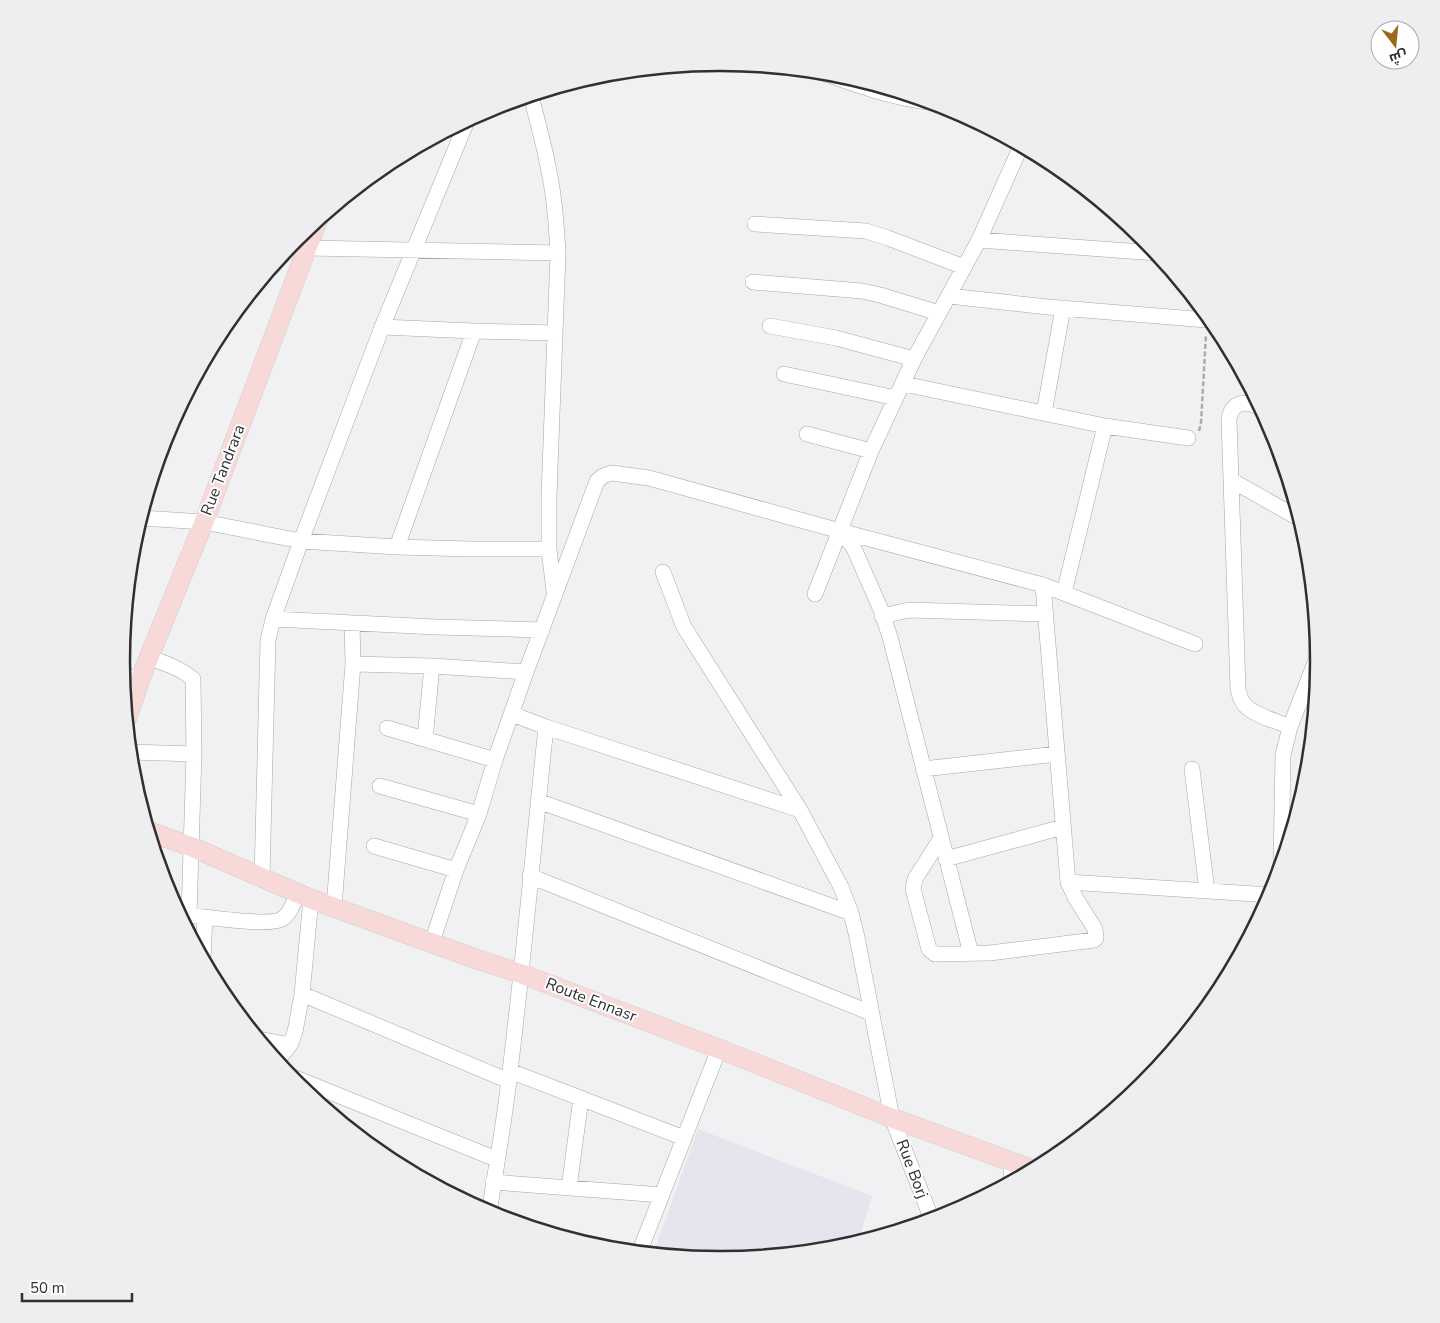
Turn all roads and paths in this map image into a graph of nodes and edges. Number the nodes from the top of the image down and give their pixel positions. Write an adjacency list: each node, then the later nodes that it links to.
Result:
1 (532, 102): 10 (street)
2 (463, 130): 8 (street)
3 (1018, 152): 6 (street)
4 (755, 224): 11 (street)
5 (311, 237): 7 (main road, Rue Tandrara)
6 (979, 240): 9 (street); 11 (street)
7 (306, 248): 8 (street); 35 (main road, Rue Tandrara)
8 (412, 250): 10 (street); 18 (street)
9 (1145, 252)
10 (558, 253): 21 (street)
11 (964, 267): 13 (street)
12 (753, 282): 15 (street)
13 (949, 296): 14 (street); 15 (street)
14 (1063, 308): 16 (street); 27 (street)
15 (939, 313): 22 (street)
16 (1201, 319)
17 (770, 326): 22 (street)
18 (382, 327): 20 (street); 37 (street)
19 (1207, 328): 30 (path)
20 (474, 331): 21 (street); 38 (street)
21 (554, 333): 39 (street)
22 (914, 359): 24 (street)
23 (784, 374): 25 (street)
24 (904, 384): 25 (street); 27 (street)
25 (896, 398): 31 (street)
26 (1250, 403): 32 (street)
27 (1044, 413): 28 (street)
28 (1105, 426): 30 (street); 43 (street)
29 (807, 434): 31 (street)
30 (1188, 438)
31 (871, 451): 36 (street)
32 (1231, 480): 33 (street); 59 (street)
33 (1291, 514)
34 (148, 518): 35 (street)
35 (204, 522): 37 (street); 51 (main road, Rue Tandrara)
36 (840, 531): 41 (street); 42 (street); 44 (street); 46 (street)
37 (301, 541): 38 (street); 47 (street)
38 (397, 547): 39 (street)
39 (549, 549): 42 (street)
40 (663, 572): 70 (street, Rue Borj)
41 (1044, 585): 43 (street); 45 (street)
42 (554, 593): 49 (street)
43 (1064, 593): 50 (street)
44 (815, 594)
45 (1046, 614): 46 (street); 64 (street)
46 (882, 616): 66 (street)
47 (273, 619): 48 (street); 81 (street)
48 (352, 624): 49 (street); 52 (street)
49 (542, 630): 54 (street)
50 (1195, 644)
51 (149, 658): 56 (main road, Rue Tandrara); 63 (street)
52 (353, 664): 53 (street); 86 (street)
53 (432, 666): 54 (street); 61 (street)
54 (526, 672): 57 (street)
55 (1310, 676): 59 (street)
56 (132, 677)
57 (512, 714): 58 (street); 65 (street)
58 (546, 726): 69 (street); 70 (street)
59 (1290, 726): 75 (street)
60 (387, 728): 61 (street)
61 (426, 739): 65 (street)
62 (137, 752): 63 (street)
63 (194, 754): 77 (street)
64 (1057, 754): 66 (street); 72 (street)
65 (495, 760): 71 (street)
66 (923, 769): 74 (street)
67 (1192, 769): 83 (street)
68 (380, 786): 71 (street)
69 (538, 801): 80 (street); 88 (street)
70 (800, 810): 88 (street, Rue Borj)
71 (479, 814): 79 (street)
72 (1063, 827): 78 (street); 82 (street)
73 (156, 833): 77 (main road, Route Ennasr)
74 (941, 838): 78 (street); 93 (street)
75 (1281, 843)
76 (374, 846): 79 (street)
77 (192, 847): 81 (main road, Route Ennasr); 87 (street)
78 (946, 859): 93 (street)
79 (456, 870): 91 (street)
80 (530, 876): 94 (street); 96 (street)
81 (262, 877): 85 (main road, Route Ennasr)
82 (1068, 882): 83 (street); 93 (street)
83 (1207, 891): 84 (street)
84 (1262, 894)
85 (305, 896): 86 (main road, Route Ennasr); 90 (street); 95 (street)
86 (334, 906): 91 (main road, Route Ennasr)
87 (185, 909)
88 (851, 913): 96 (street, Rue Borj)
89 (188, 915): 90 (street)
90 (205, 917): 92 (street)
91 (432, 942): 94 (main road, Route Ennasr)
92 (204, 947)
93 (971, 954)
94 (522, 974): 99 (main road, Route Ennasr); 101 (street)
95 (302, 994): 98 (street); 101 (street)
96 (871, 1012): 104 (street, Rue Borj)
97 (268, 1041): 98 (street)
98 (290, 1045): 100 (street)
99 (719, 1049): 104 (main road, Route Ennasr); 105 (street)
100 (281, 1056)
101 (510, 1076): 103 (street); 106 (street)
102 (307, 1083): 106 (street)
103 (581, 1098): 105 (street); 111 (street)
104 (892, 1118): 107 (main road, Route Ennasr); 114 (street, Rue Borj)
105 (684, 1138): 112 (street)
106 (496, 1159): 110 (street)
107 (1010, 1160): 108 (main road, Route Ennasr); 109 (street)
108 (1025, 1166)
109 (1011, 1175)
110 (494, 1182): 111 (street); 113 (street)
111 (569, 1188): 112 (street)
112 (662, 1195): 115 (street)
113 (490, 1205)
114 (929, 1213)
115 (642, 1247)

